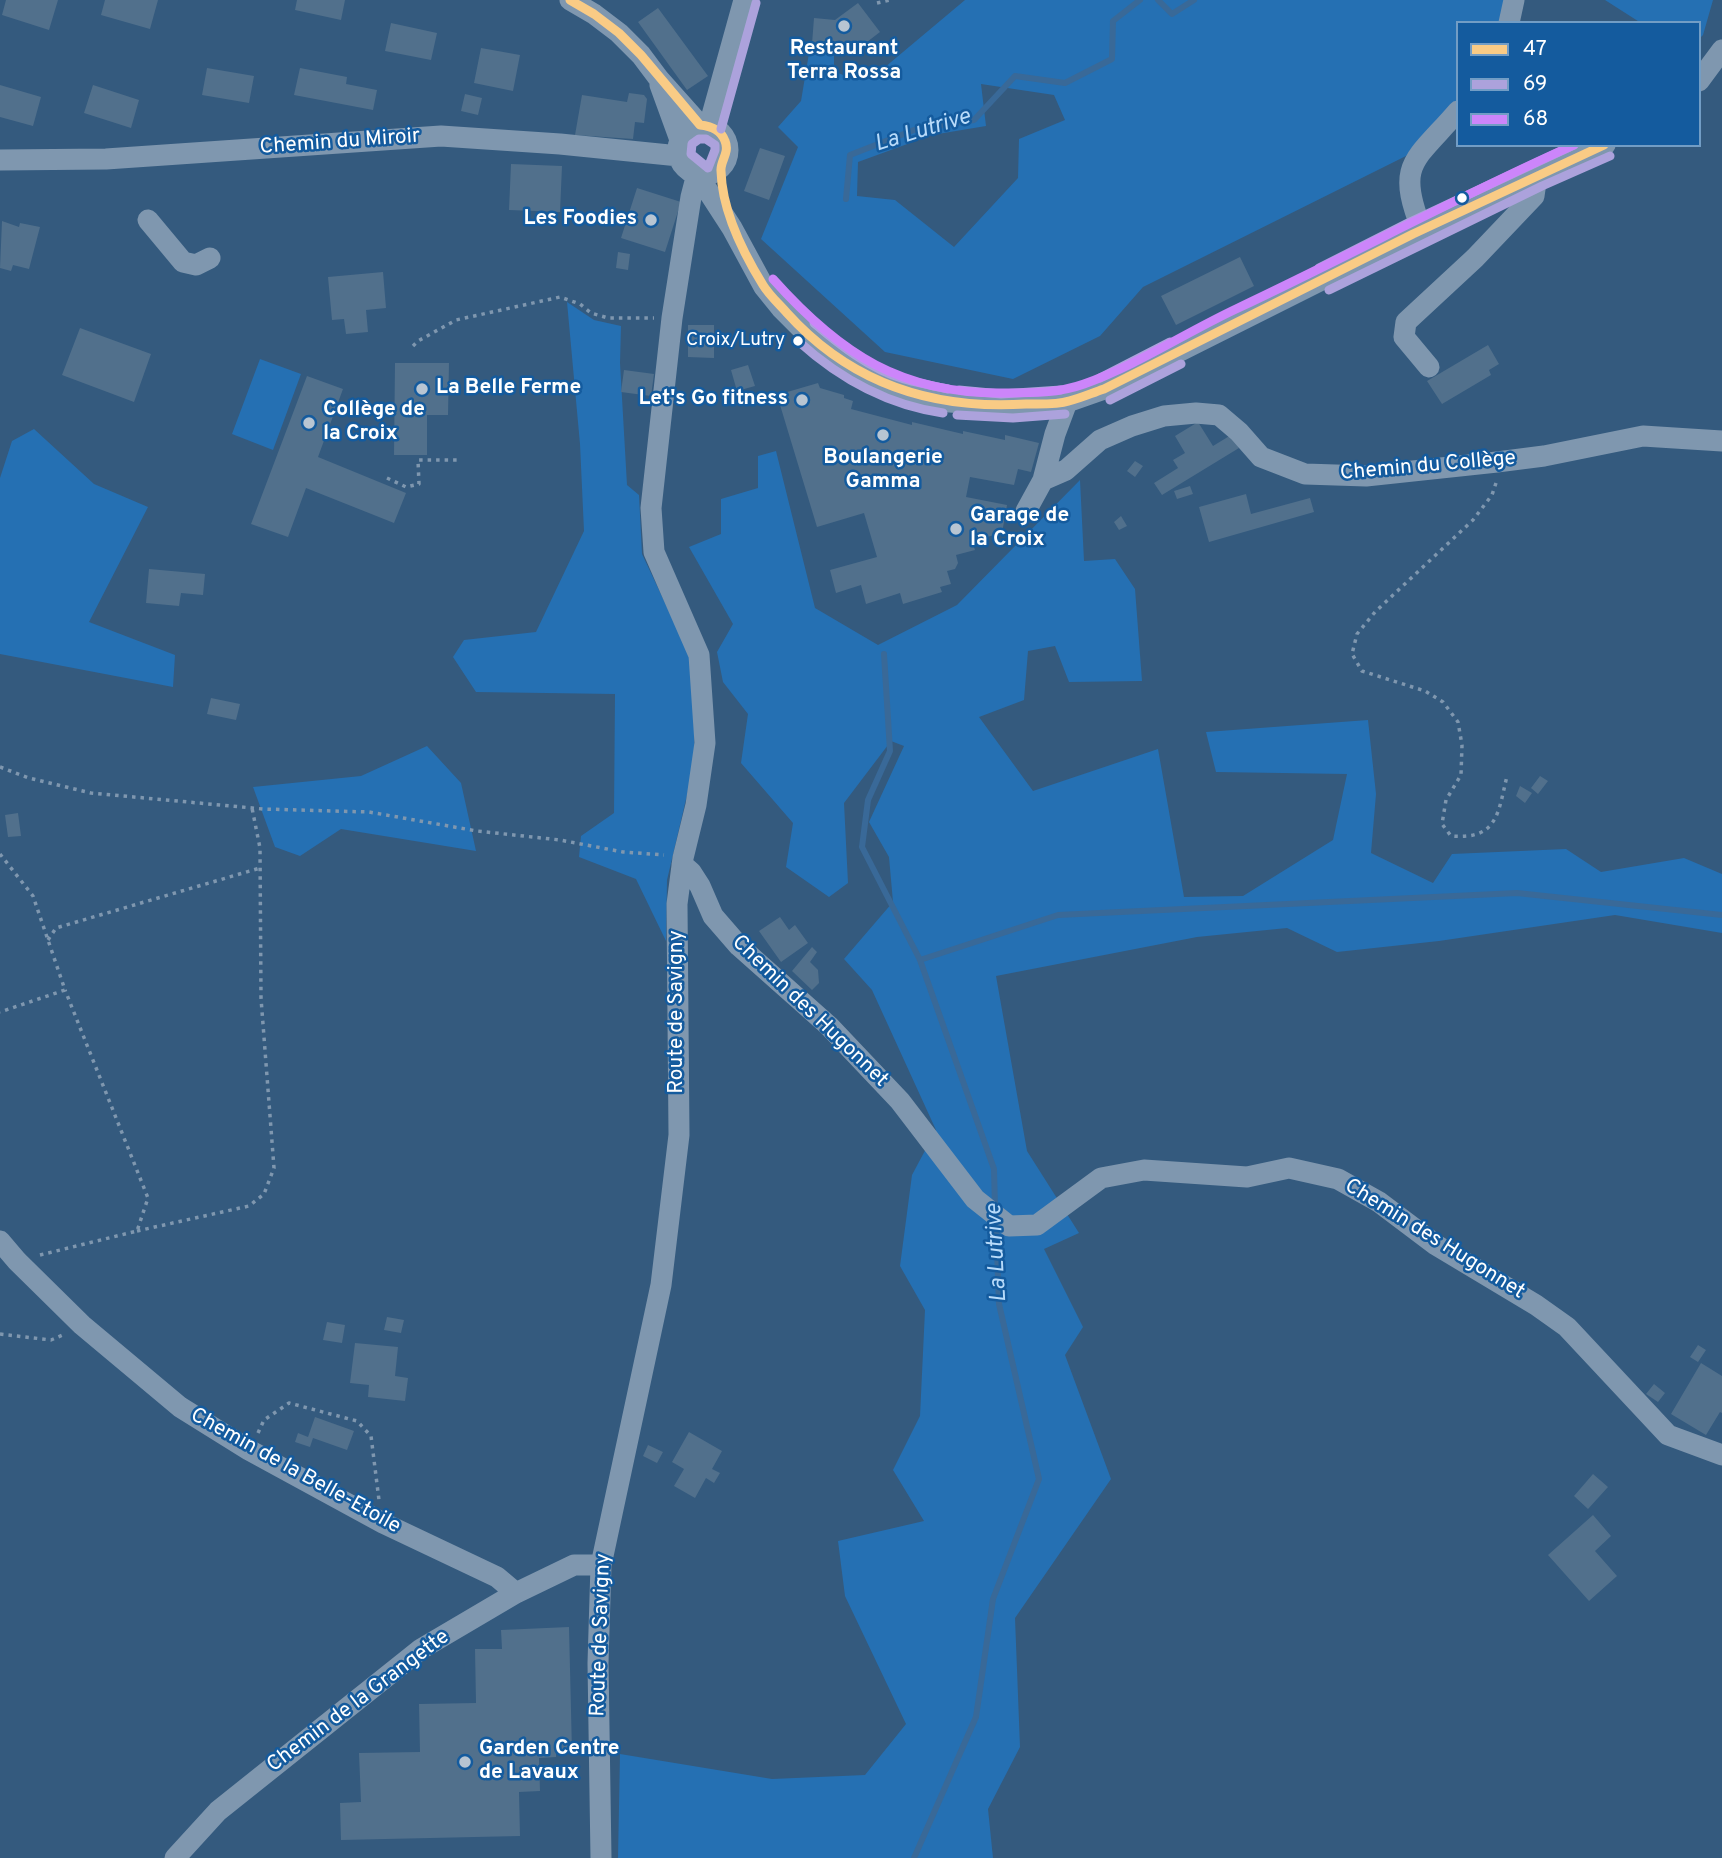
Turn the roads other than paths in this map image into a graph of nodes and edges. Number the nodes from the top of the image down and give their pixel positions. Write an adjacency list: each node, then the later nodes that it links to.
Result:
1 (570, 0): 7 (street)
2 (744, 0): 9 (street)
3 (1514, 0): 4 (street)
4 (1509, 21)
5 (1722, 50): 6 (street)
6 (1701, 78)
7 (659, 79): 9 (street); 11 (street)
8 (1456, 113): 18 (street)
9 (705, 126): 11 (street); 13 (street)
10 (1600, 147): 15 (street)
11 (680, 148): 12 (street, Chemin du Miroir); 14 (street)
12 (0, 160)
13 (720, 168): 14 (street); 17 (street)
14 (697, 174): 17 (street); 25 (street, Route de Savigny)
15 (1537, 174): 18 (street); 20 (street)
16 (148, 220): 19 (street)
17 (732, 228): 21 (street)
18 (1422, 230): 21 (street)
19 (210, 258)
20 (1429, 367)
21 (1066, 402): 23 (street)
22 (1722, 441): 23 (street, Chemin du Collège)
23 (1043, 480): 24 (street)
24 (1026, 511)
25 (683, 861): 27 (street, Chemin des Hugonnet); 28 (street, Route de Savigny)
26 (0, 1241): 29 (street, Chemin de la Belle-Etoile)
27 (1722, 1455)
28 (601, 1565): 29 (street, Chemin de la Grangette); 31 (street, Route de Savigny)
29 (516, 1593): 30 (street, Chemin de la Grangette)
30 (176, 1858)
31 (601, 1858)

